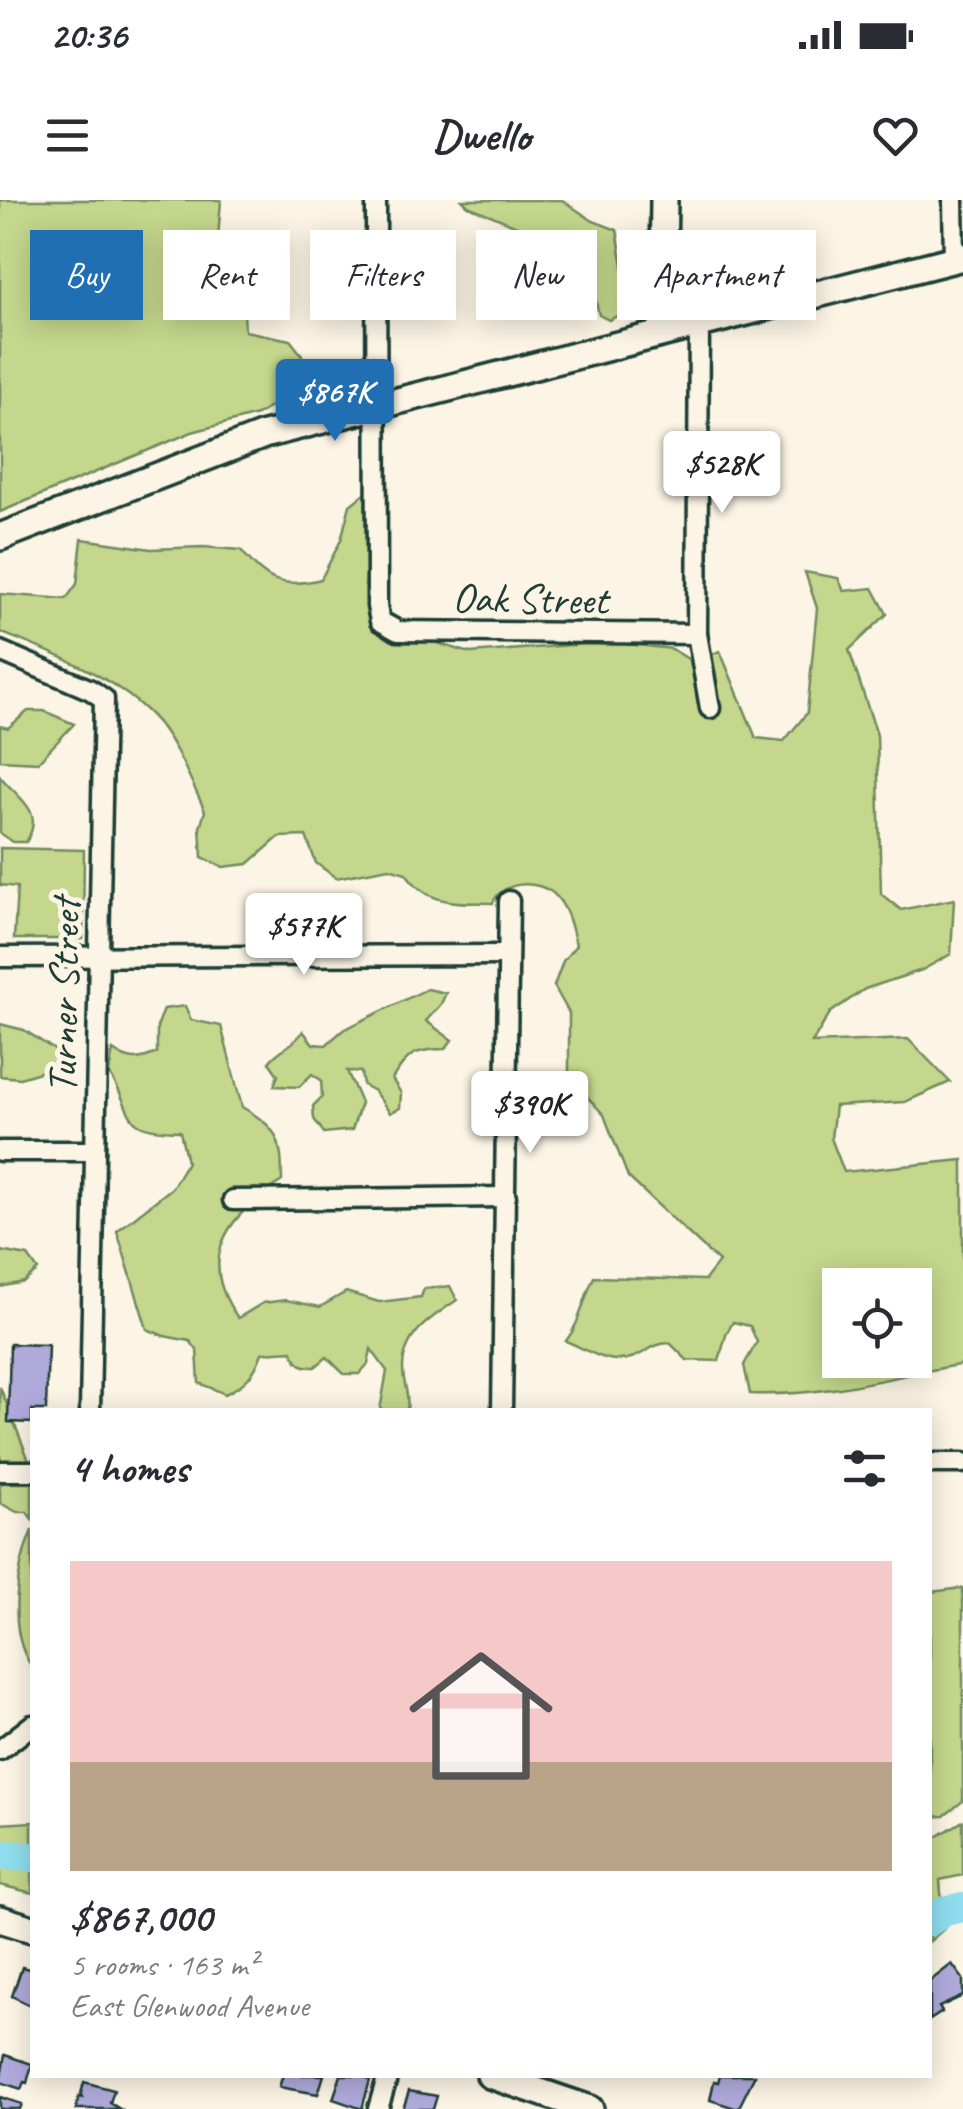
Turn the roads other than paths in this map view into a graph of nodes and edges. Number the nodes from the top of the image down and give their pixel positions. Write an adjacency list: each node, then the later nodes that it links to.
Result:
1 (376, 200): 7 (street)
2 (664, 200): 6 (street)
3 (953, 200): 4 (street)
4 (958, 259): 5 (street)
5 (699, 326): 6 (street); 9 (street)
6 (662, 334): 7 (street)
7 (378, 404): 8 (street); 9 (street, Oak Street)
8 (0, 537)
9 (698, 634): 11 (street)
10 (0, 652): 13 (street, Turner Street)
11 (710, 708)
12 (510, 901): 14 (street)
13 (100, 955): 14 (street); 15 (street); 17 (street, Turner Street)
14 (508, 955): 18 (street)
15 (0, 956)
16 (0, 1151): 17 (street)
17 (94, 1152): 20 (street, Turner Street)
18 (506, 1196): 19 (street); 21 (street)
19 (232, 1200)
20 (90, 1408)
21 (502, 1408)
22 (932, 1463): 23 (street)
23 (963, 1463)
24 (0, 1471): 25 (street)
25 (30, 1471)
26 (30, 1727): 27 (street)
27 (0, 1750)
28 (0, 1919): 29 (street)
29 (30, 1928)
30 (387, 2078): 33 (street)
31 (498, 2078): 32 (street)
32 (573, 2106)
33 (378, 2109)

